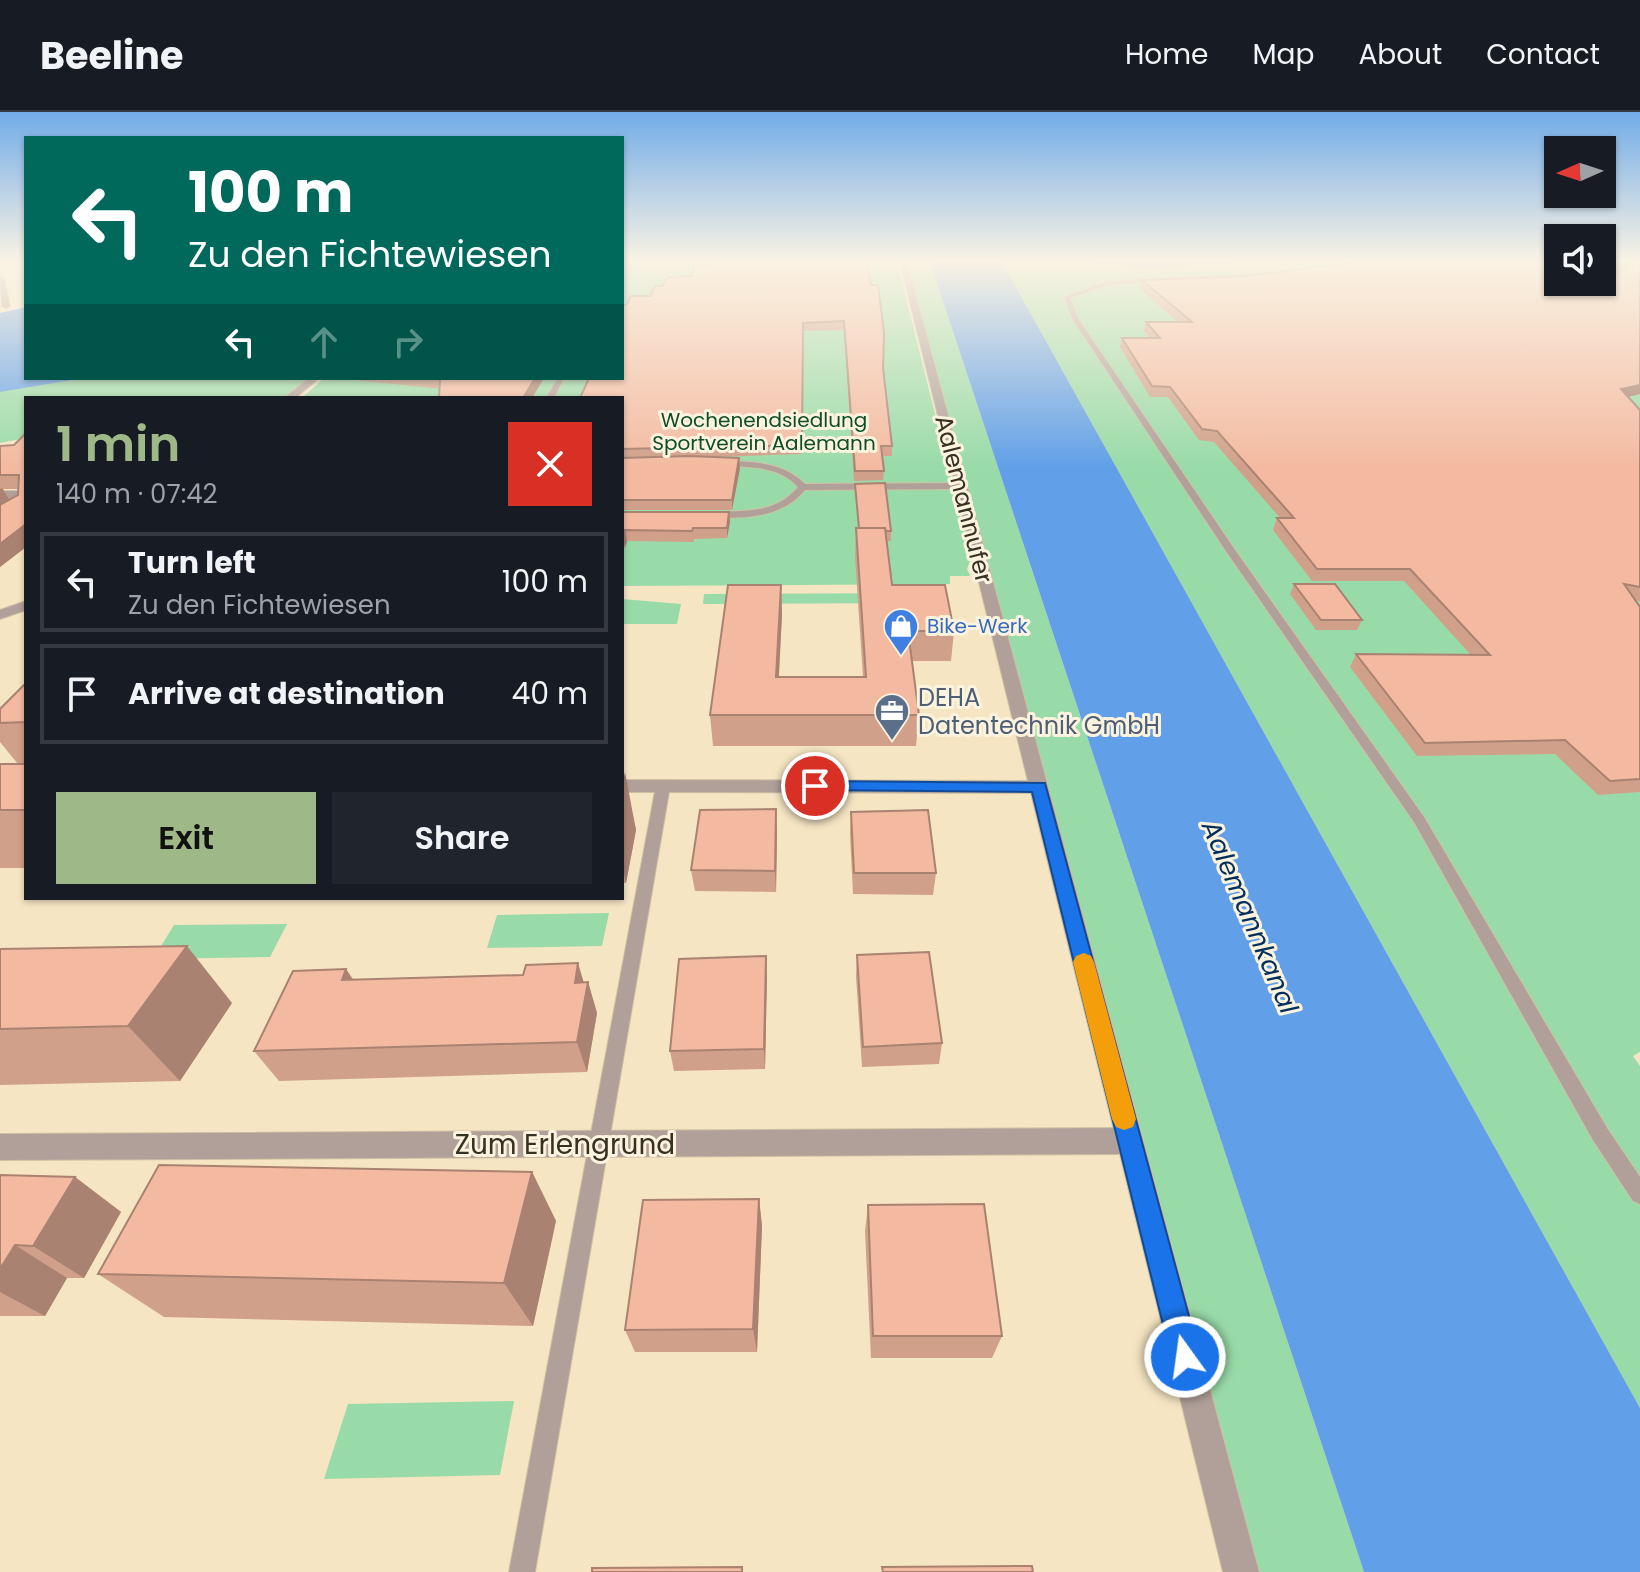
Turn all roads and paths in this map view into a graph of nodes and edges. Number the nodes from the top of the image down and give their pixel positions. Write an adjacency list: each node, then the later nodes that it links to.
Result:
1 (921, 330): 6 (street, Aalemannufer)
2 (1083, 330): 21 (lane)
3 (311, 381): 4 (street)
4 (292, 396)
5 (717, 463): 7 (lane)
6 (961, 486): 7 (lane); 17 (street, Aalemannufer)
7 (803, 487): 12 (lane)
8 (0, 495): 9 (street)
9 (24, 498)
10 (24, 500): 11 (street)
11 (13, 510)
12 (697, 516)
13 (24, 606): 14 (street)
14 (0, 615)
15 (624, 786): 16 (street)
16 (663, 786): 17 (street); 19 (lane)
17 (1039, 787): 18 (street, Aalemannufer)
18 (1130, 1141): 19 (street, Zum Erlengrund); 23 (street, Aalemannufer)
19 (598, 1143): 20 (street, Zum Erlengrund); 22 (lane)
20 (0, 1147)
21 (1640, 1194)
22 (522, 1572)
23 (1241, 1572)

